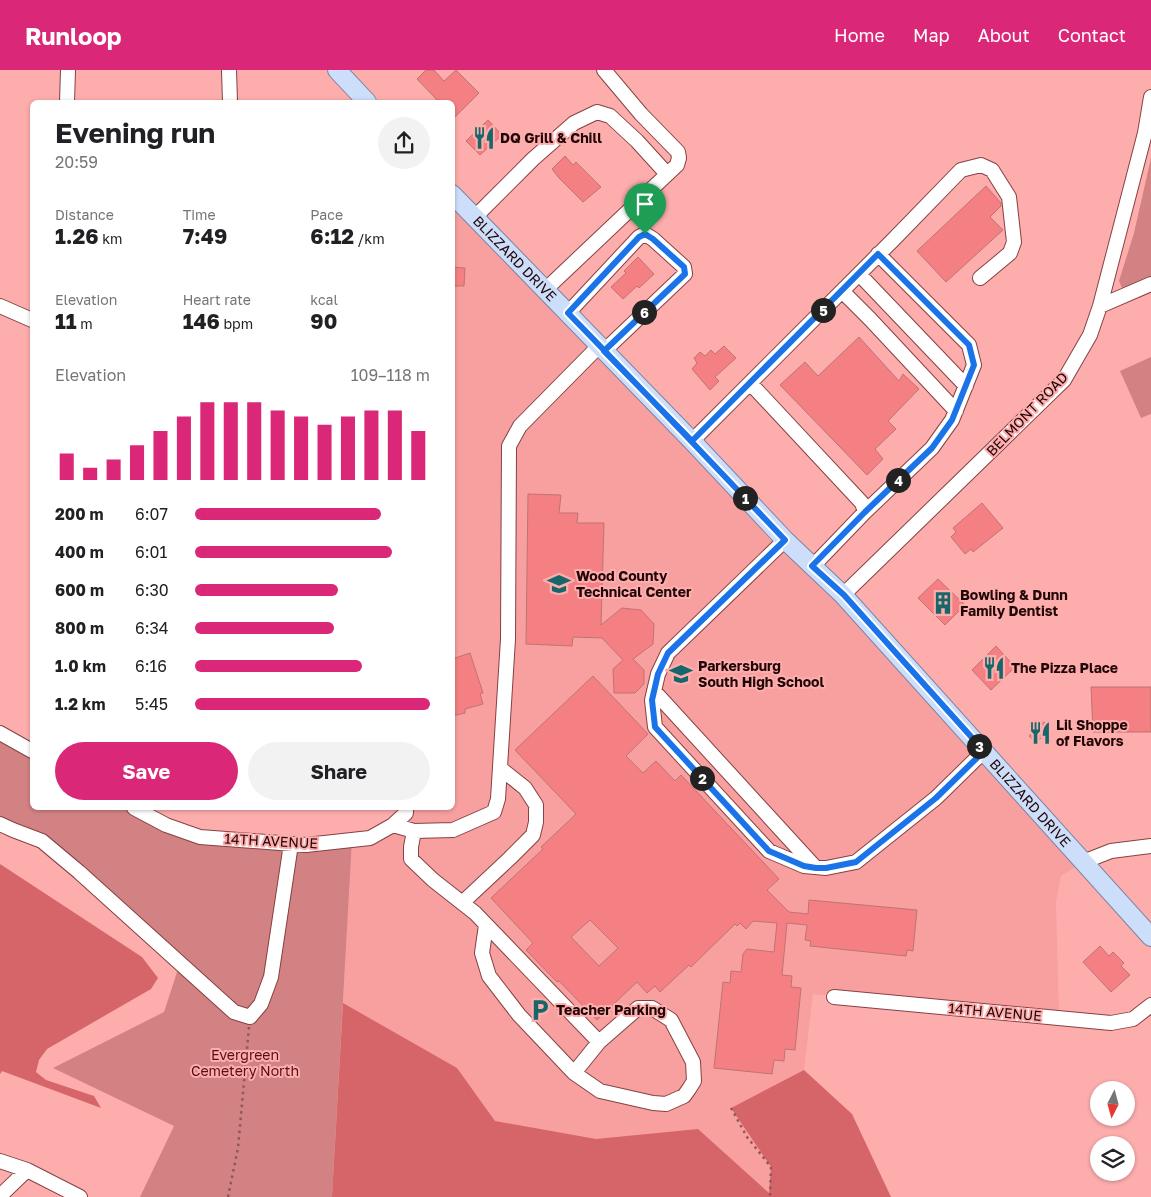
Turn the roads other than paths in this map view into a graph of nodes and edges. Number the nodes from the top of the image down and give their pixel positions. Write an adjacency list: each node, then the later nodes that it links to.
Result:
1 (68, 70): 6 (street)
2 (229, 70): 7 (street)
3 (337, 70): 8 (main road)
4 (604, 70): 9 (street)
5 (1151, 97): 19 (street, BELMONT ROAD)
6 (67, 100)
7 (230, 100)
8 (364, 100)
9 (667, 174): 11 (street); 16 (street)
10 (455, 197): 11 (main road, BLIZZARD DRIVE)
11 (475, 217): 16 (main road, BLIZZARD DRIVE)
12 (878, 254): 13 (street); 14 (street); 24 (street)
13 (858, 274): 17 (street); 24 (street)
14 (980, 278)
15 (1151, 284): 19 (street)
16 (545, 290): 20 (main road, BLIZZARD DRIVE)
17 (842, 291): 23 (street); 25 (street)
18 (0, 306): 21 (street)
19 (1100, 306): 30 (street, BELMONT ROAD)
20 (568, 313): 22 (main road, BLIZZARD DRIVE); 22 (street)
21 (30, 319)
22 (602, 348): 26 (main road, BLIZZARD DRIVE); 35 (street)
23 (750, 383): 26 (street); 27 (street)
24 (966, 386): 25 (street)
25 (956, 411): 27 (street)
26 (692, 441): 28 (main road, BLIZZARD DRIVE)
27 (865, 512): 29 (street)
28 (785, 540): 29 (main road, BLIZZARD DRIVE); 31 (street)
29 (812, 566): 30 (main road, BLIZZARD DRIVE)
30 (844, 595): 34 (main road, BLIZZARD DRIVE)
31 (654, 691): 44 (street); 44 (street)
32 (0, 733): 33 (street)
33 (30, 750)
34 (984, 751): 43 (main road, BLIZZARD DRIVE); 44 (street)
35 (500, 768): 40 (street); 45 (street)
36 (138, 810): 41 (street, 14TH AVENUE)
37 (406, 810): 39 (street, 14TH AVENUE)
38 (0, 824): 41 (street)
39 (393, 825): 40 (street); 41 (street, 14TH AVENUE)
40 (414, 831): 45 (street)
41 (291, 844)
42 (1151, 846): 43 (street)
43 (1083, 862): 47 (main road, BLIZZARD DRIVE)
44 (816, 868)
45 (462, 903): 46 (street)
46 (486, 925): 50 (street); 51 (street)
47 (1151, 937)
48 (834, 997): 49 (street, 14TH AVENUE)
49 (1151, 1005)
50 (600, 1042): 51 (street); 51 (street)
51 (574, 1072)
52 (0, 1161): 53 (street)
53 (27, 1170): 54 (street); 55 (street)
54 (0, 1196)
55 (80, 1197)

